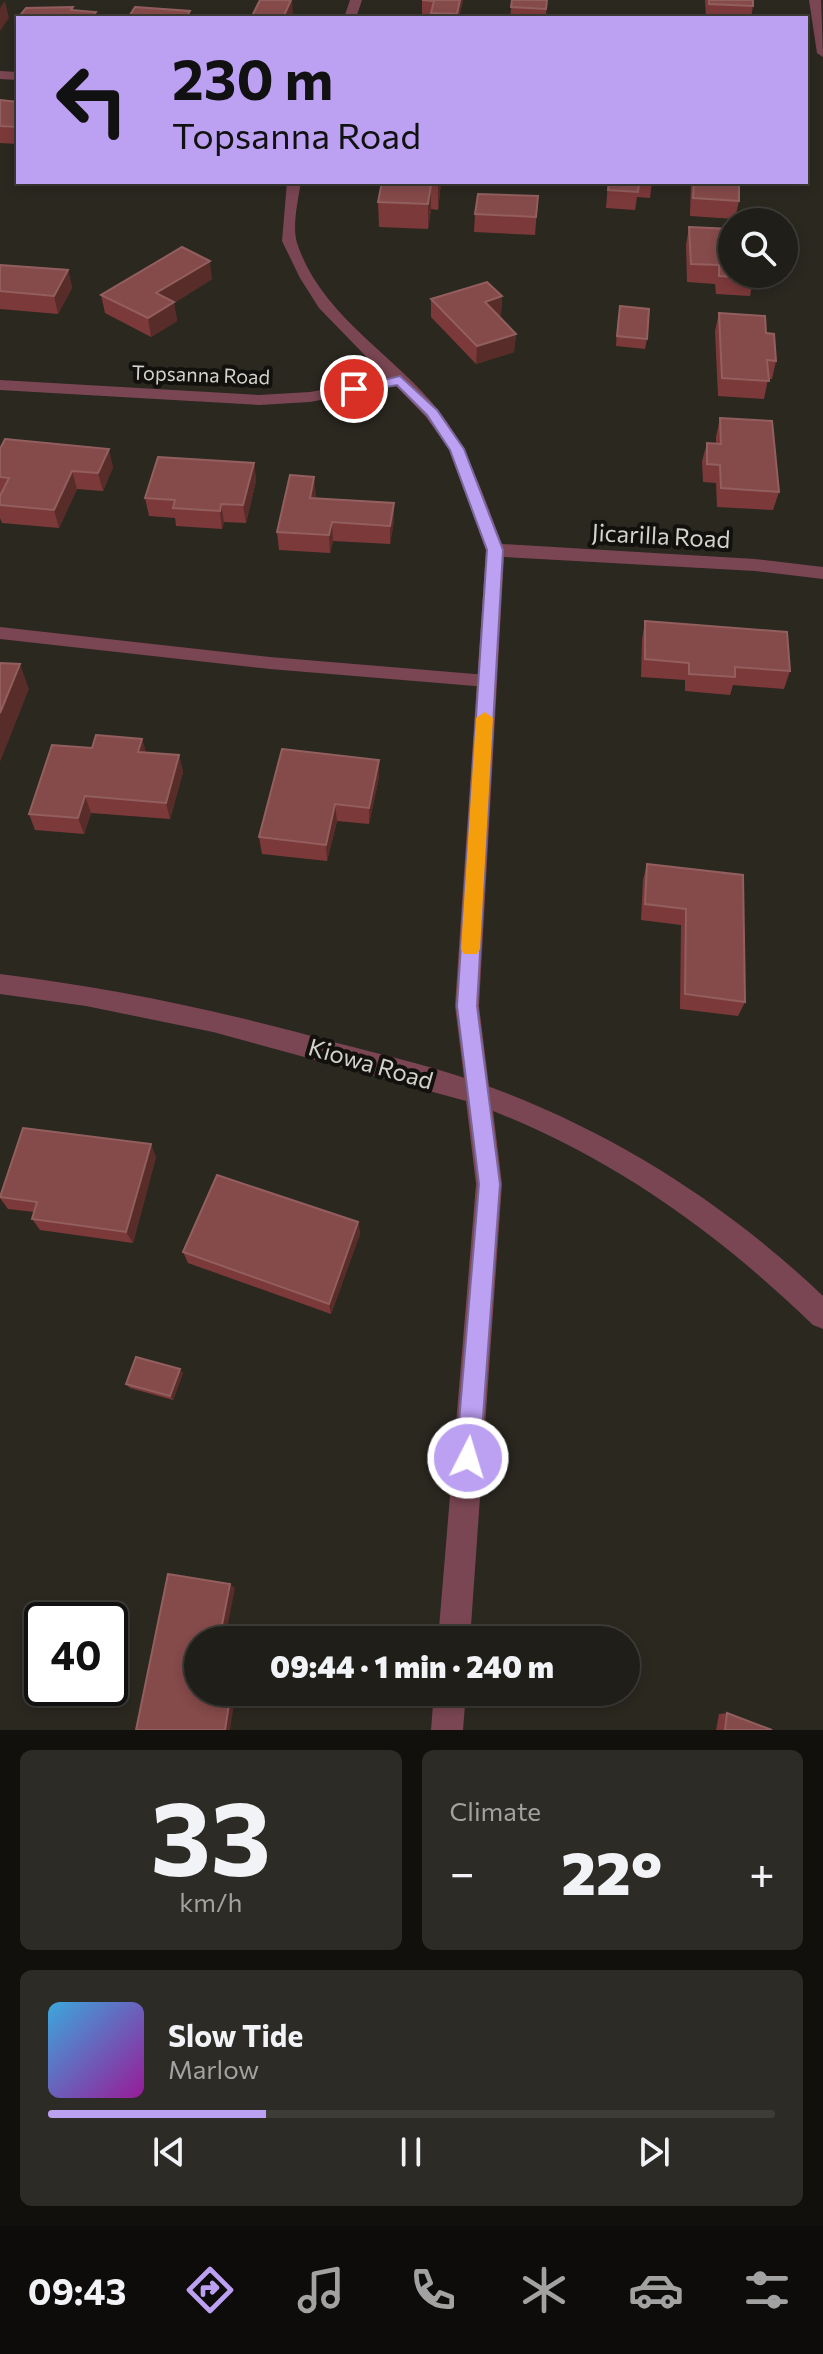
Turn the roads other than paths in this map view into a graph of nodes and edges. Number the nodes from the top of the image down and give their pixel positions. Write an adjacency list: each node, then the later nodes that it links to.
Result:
1 (815, 0): 2 (street)
2 (823, 53)
3 (294, 184): 4 (street)
4 (400, 380): 5 (street, Topsanna Road); 6 (street)
5 (0, 385)
6 (495, 550): 7 (street, Jicarilla Road); 9 (street)
7 (823, 573)
8 (0, 633): 9 (lane)
9 (487, 681): 11 (street)
10 (0, 984): 11 (street, Kiowa Road)
11 (478, 1094): 12 (street, Kiowa Road); 13 (street)
12 (823, 1315)
13 (455, 1626)
14 (449, 1706): 15 (street)
15 (447, 1730)

